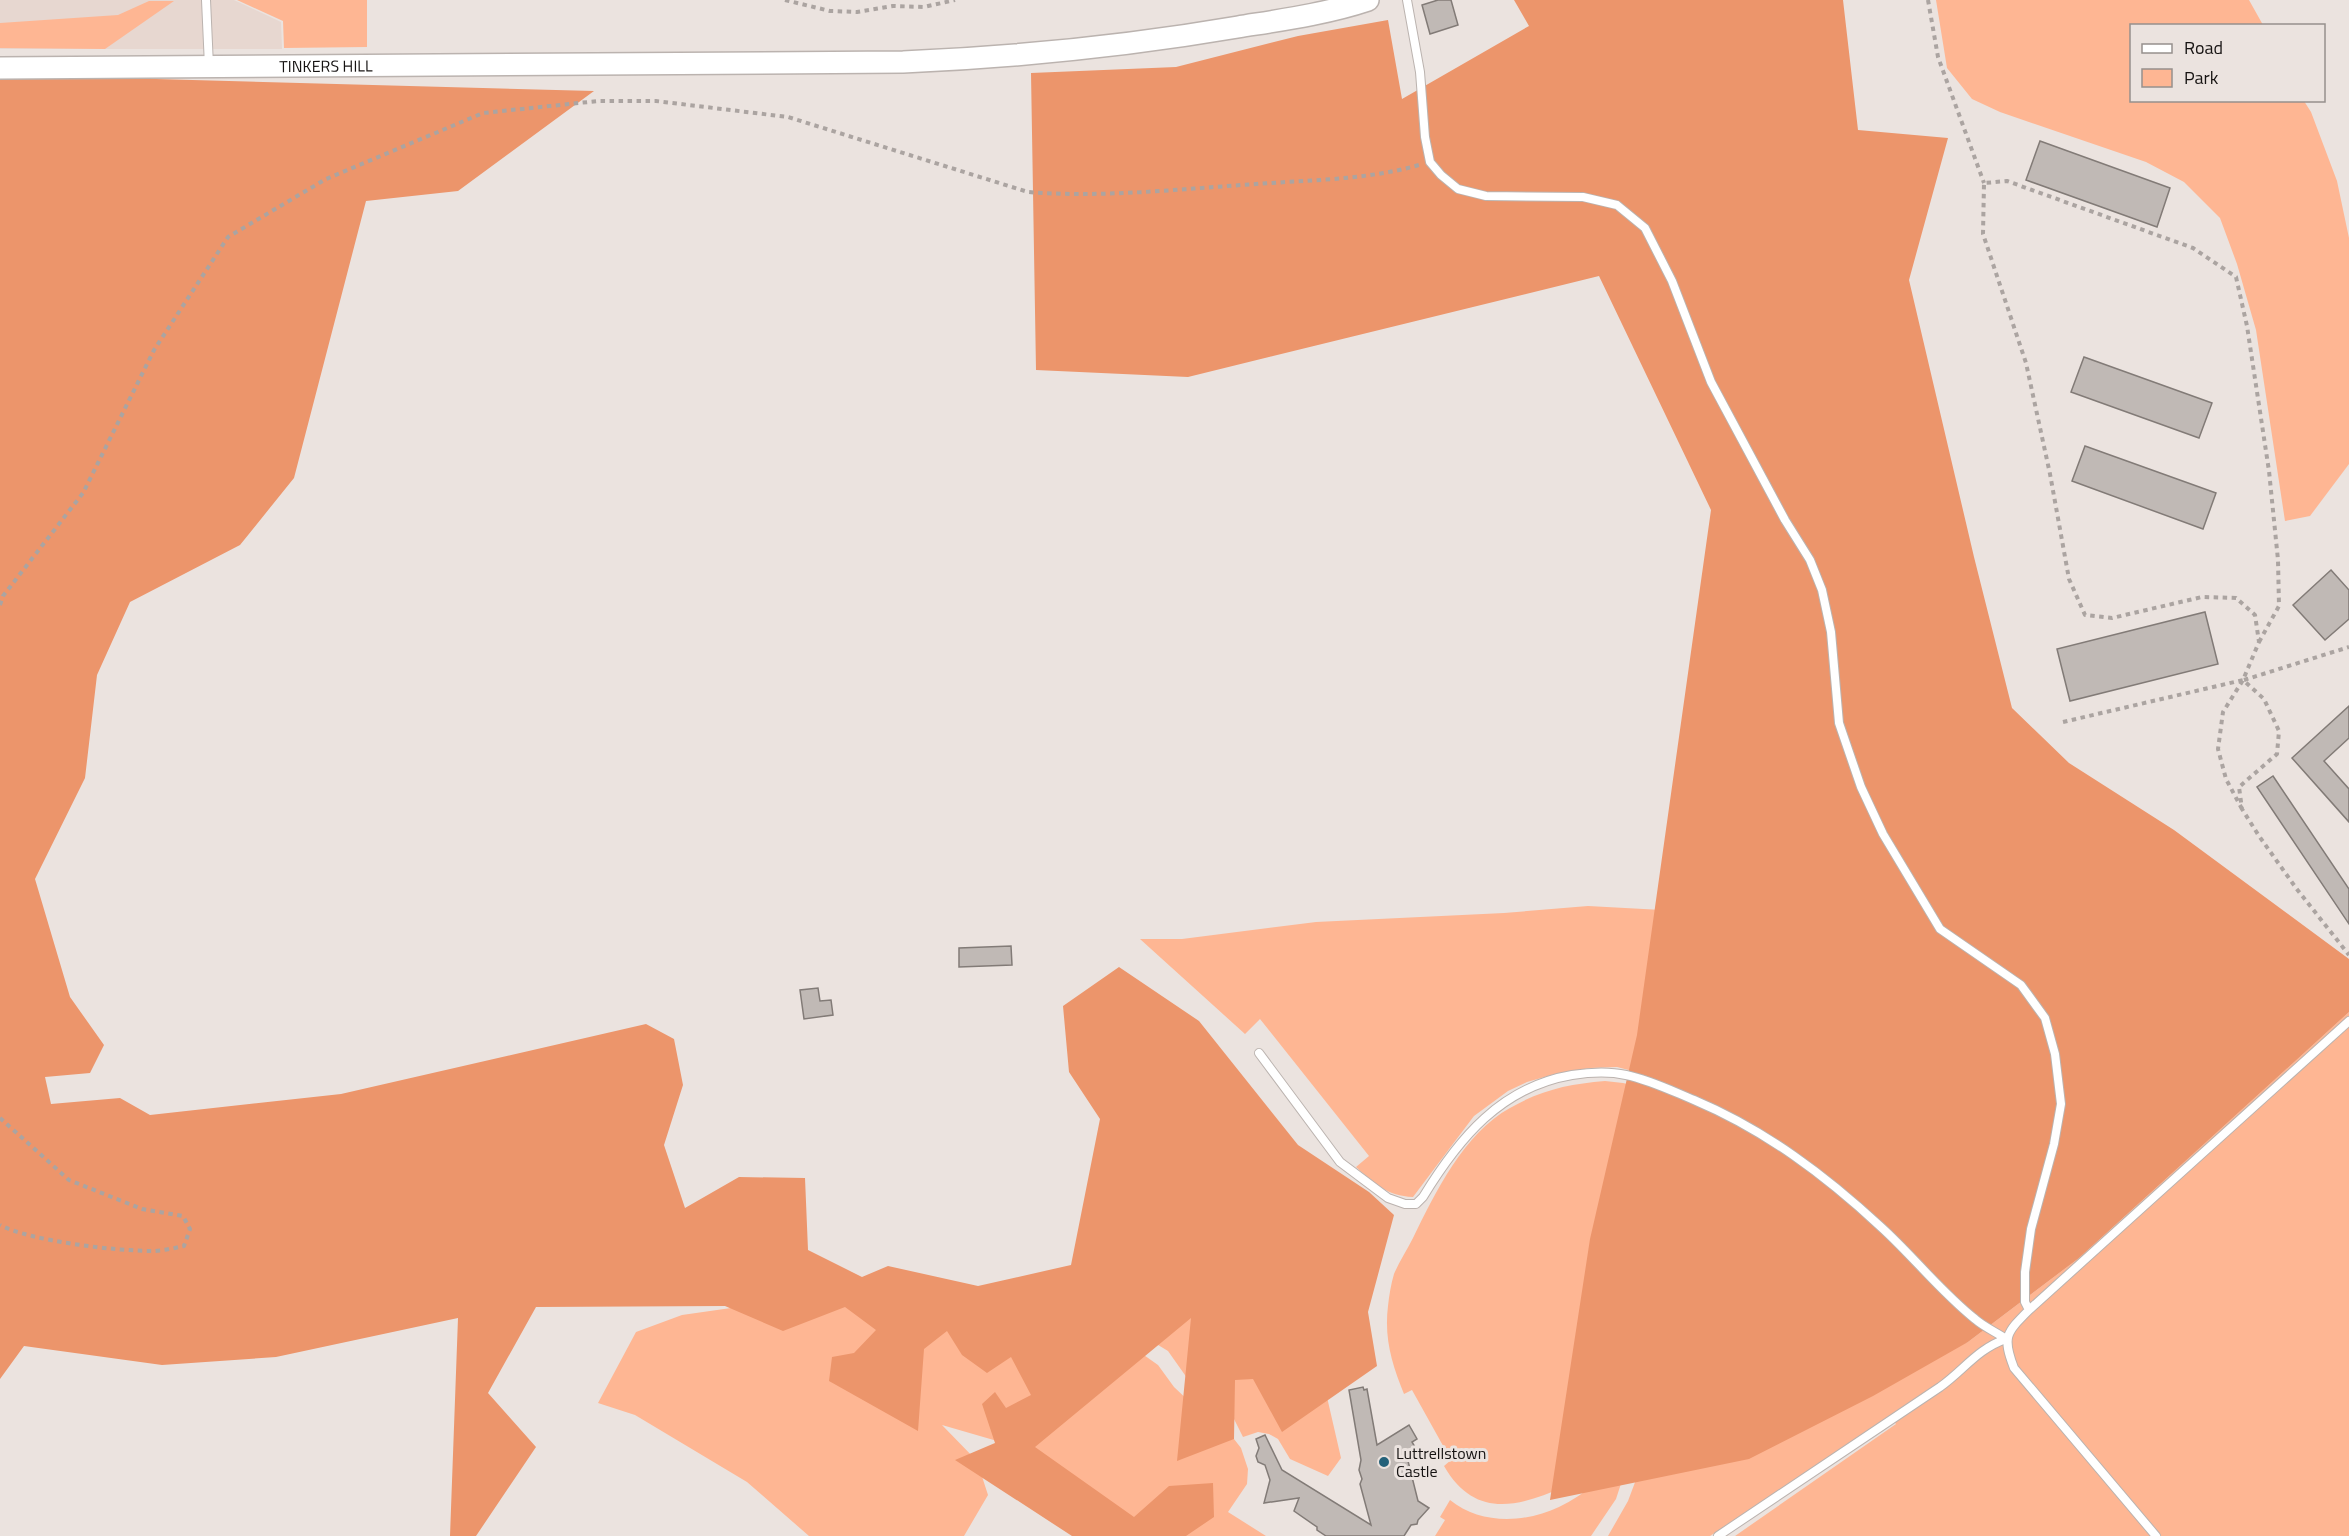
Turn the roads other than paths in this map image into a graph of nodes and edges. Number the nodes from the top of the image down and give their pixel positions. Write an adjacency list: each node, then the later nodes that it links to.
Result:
1 (206, 0): 4 (lane)
2 (1368, 0): 4 (main road, TINKERS HILL)
3 (1407, 0): 8 (lane)
4 (209, 67): 5 (main road, TINKERS HILL)
5 (0, 68)
6 (2349, 1021): 8 (lane)
7 (1259, 1053): 9 (lane)
8 (2029, 1310): 9 (lane)
9 (2006, 1339): 10 (lane); 11 (lane)
10 (1718, 1536)
11 (2156, 1536)

